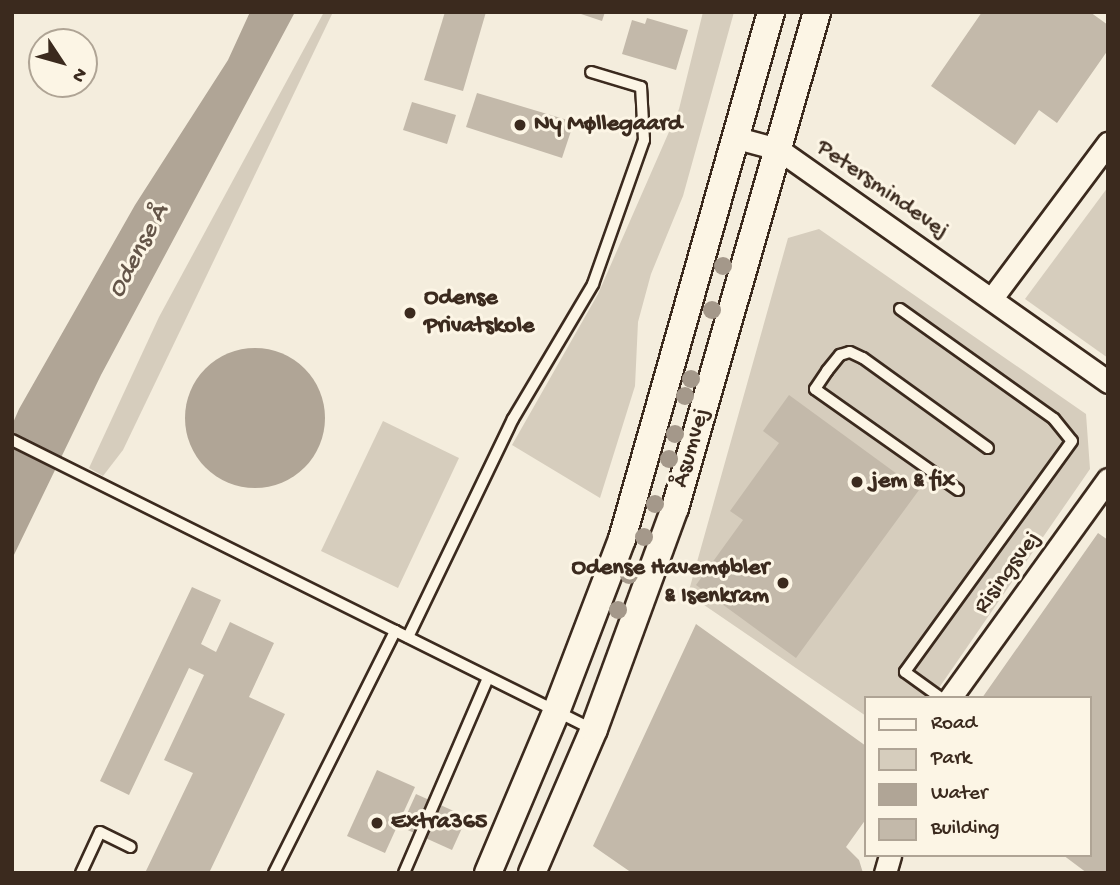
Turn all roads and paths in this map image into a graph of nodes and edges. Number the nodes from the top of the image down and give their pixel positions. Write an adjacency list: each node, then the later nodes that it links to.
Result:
1 (771, 12): 4 (street, Åsumvej)
2 (817, 12): 6 (street, Åsumvej)
3 (591, 72): 15 (lane)
4 (737, 138): 6 (street, Petersmindevej); 19 (street, Åsumvej)
5 (1108, 144): 7 (street)
6 (778, 149): 7 (street, Petersmindevej); 20 (street, Åsumvej)
7 (992, 298): 9 (street, Petersmindevej)
8 (900, 309): 17 (lane)
9 (1108, 382)
10 (12, 440): 14 (lane)
11 (988, 449): 13 (lane)
12 (1108, 479): 18 (street, Risingsvej)
13 (958, 490)
14 (396, 631): 15 (lane); 23 (lane)
15 (408, 637): 16 (lane)
16 (488, 678): 19 (lane); 24 (lane)
17 (938, 696)
18 (951, 696)
19 (556, 712): 20 (lane); 25 (street, Åsumvej)
20 (594, 729): 26 (street, Åsumvej)
21 (131, 847): 22 (lane)
22 (81, 873)
23 (274, 873)
24 (404, 873)
25 (488, 873)
26 (532, 873)

